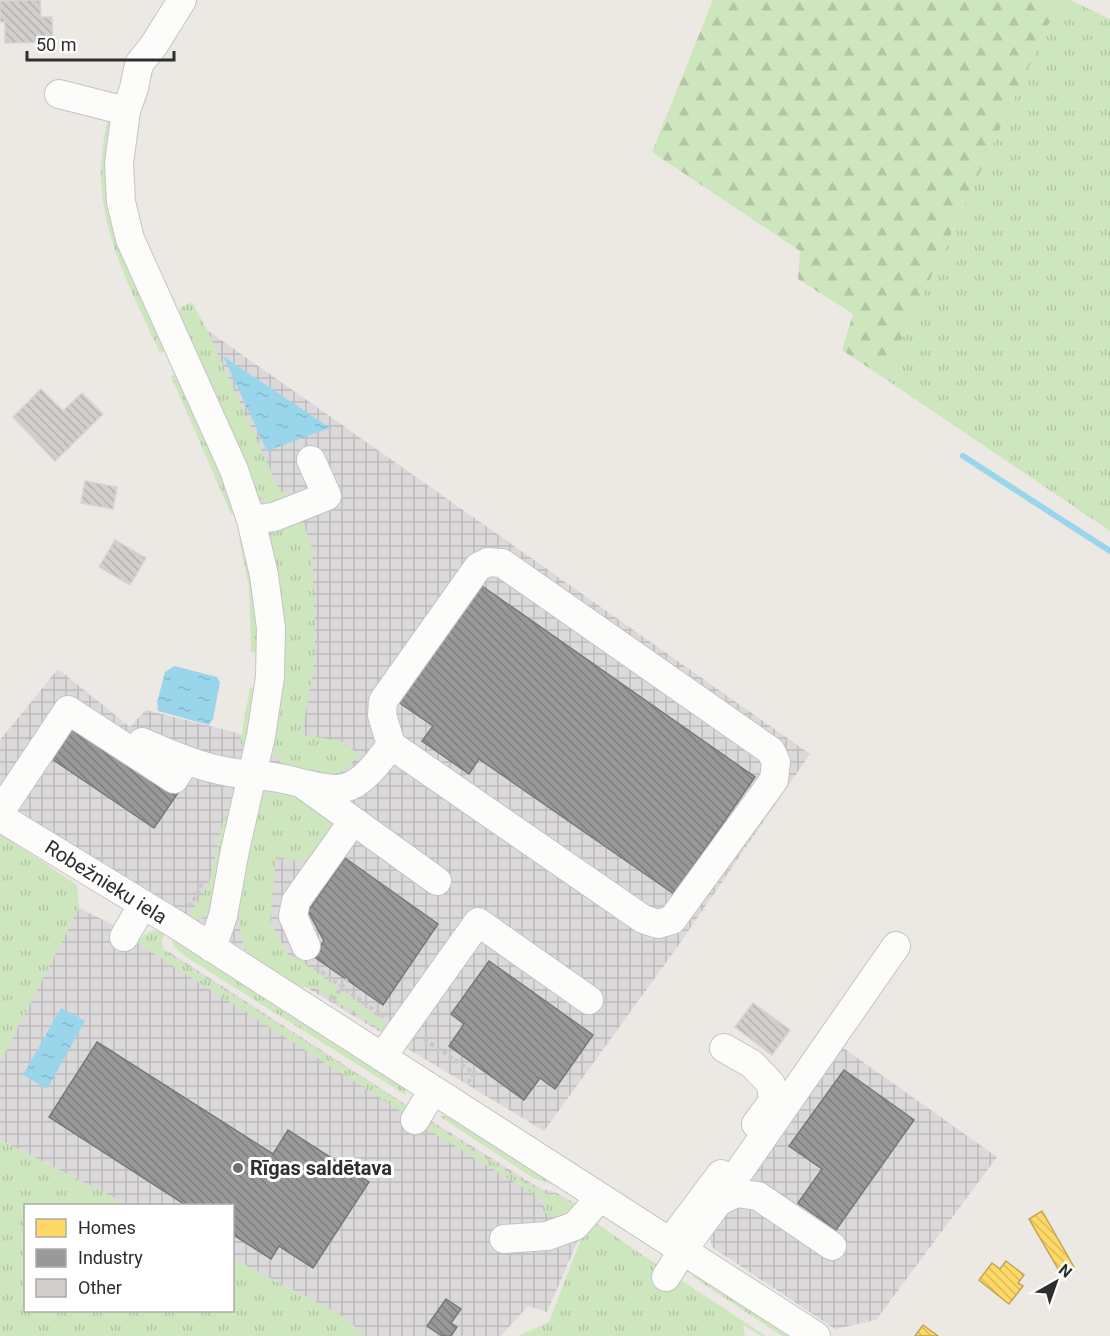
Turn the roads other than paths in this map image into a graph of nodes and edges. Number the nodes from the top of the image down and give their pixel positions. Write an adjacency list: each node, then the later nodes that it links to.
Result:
1 (182, 0): 3 (street)
2 (59, 94): 3 (street)
3 (126, 111): 5 (street)
4 (311, 460): 5 (street)
5 (251, 520): 7 (street)
6 (391, 745): 6 (street); 8 (street)
7 (252, 774): 8 (street); 9 (street); 16 (street)
8 (301, 783): 10 (street)
9 (0, 814): 12 (street, Robežnieku iela)
10 (353, 821): 11 (street); 14 (street)
11 (438, 881)
12 (143, 904): 13 (street); 16 (street, Robežnieku iela)
13 (124, 937)
14 (306, 946)
15 (896, 946): 23 (street)
16 (212, 948): 19 (street, Robežnieku iela)
17 (588, 1000): 19 (street)
18 (724, 1048): 25 (street)
19 (382, 1057): 20 (street, Robežnieku iela)
20 (433, 1090): 21 (street); 22 (street, Robežnieku iela)
21 (415, 1120)
22 (597, 1195): 24 (street); 25 (street, Robežnieku iela)
23 (718, 1202): 25 (street); 26 (street)
24 (504, 1239)
25 (677, 1246): 27 (street); 28 (street, Robežnieku iela)
26 (832, 1246)
27 (666, 1277)
28 (816, 1336)

